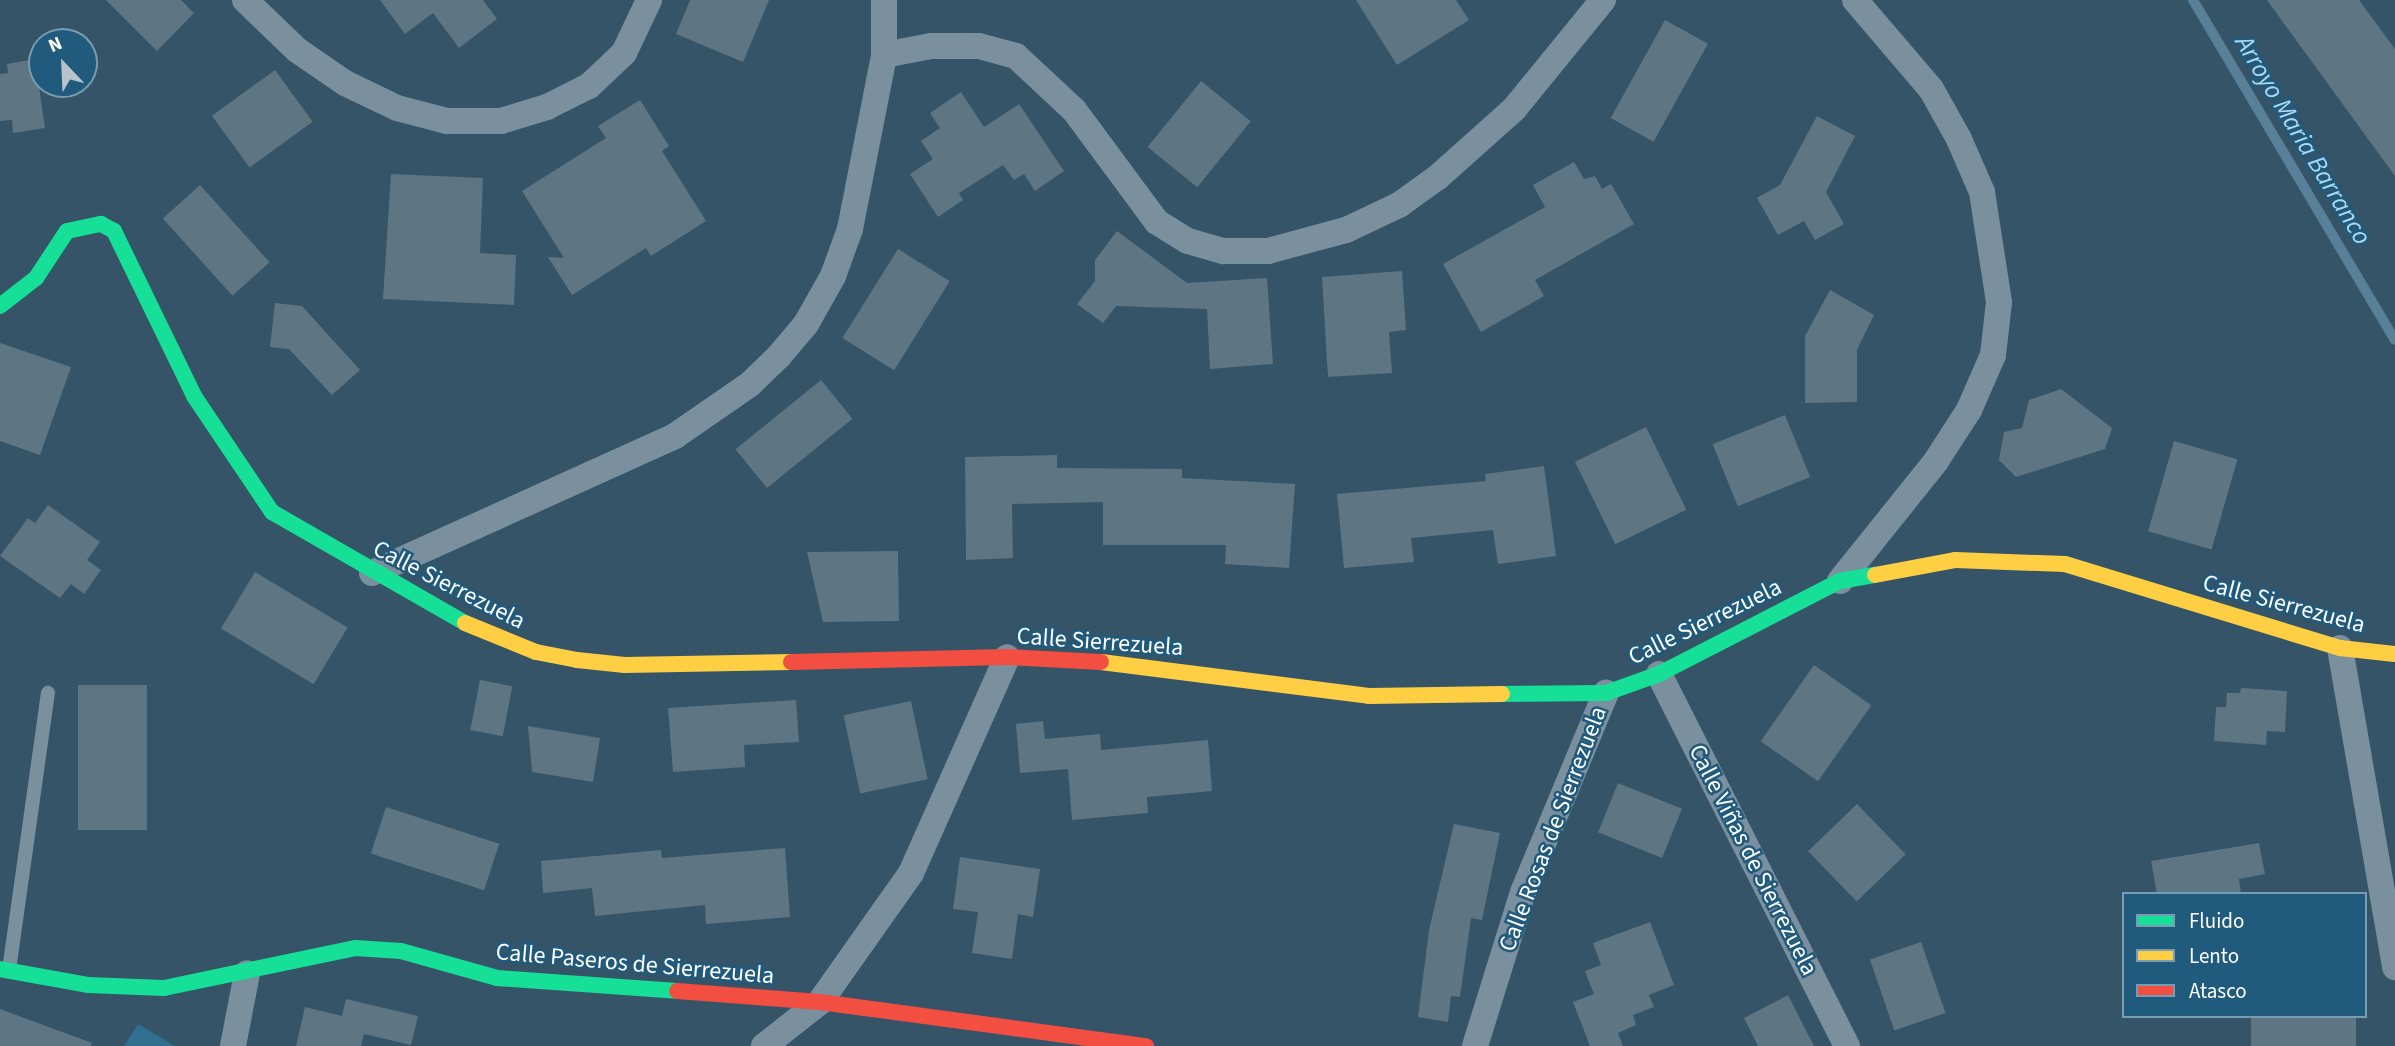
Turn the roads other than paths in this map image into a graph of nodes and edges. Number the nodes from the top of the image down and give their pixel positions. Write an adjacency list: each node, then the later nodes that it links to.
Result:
1 (245, 0): 2 (street)
2 (649, 0)
3 (884, 0): 6 (street)
4 (1604, 0): 6 (street)
5 (1855, 0): 9 (street)
6 (884, 55): 8 (street)
7 (0, 306): 8 (street, Calle Sierrezuela)
8 (372, 573): 12 (street, Calle Sierrezuela)
9 (1840, 581): 10 (street, Calle Sierrezuela); 13 (street, Calle Sierrezuela)
10 (2340, 648): 11 (street, Calle Sierrezuela); 16 (street)
11 (2395, 654)
12 (1007, 657): 14 (street, Calle Sierrezuela); 19 (street)
13 (1659, 674): 14 (street, Calle Sierrezuela); 25 (street, Calle Viñas de Sierrezuela)
14 (1606, 692): 24 (street, Calle Rosas de Sierrezuela)
15 (48, 693): 17 (lane)
16 (2395, 967)
17 (4, 970): 18 (street, Calle Paseros de Sierrezuela)
18 (247, 973): 19 (street, Calle Paseros de Sierrezuela); 21 (street)
19 (820, 1002): 20 (street, Calle Paseros de Sierrezuela); 22 (street)
20 (1095, 1042): 23 (street, Calle Paseros de Sierrezuela)
21 (233, 1046)
22 (764, 1046)
23 (1146, 1046)
24 (1475, 1046)
25 (1847, 1046)

